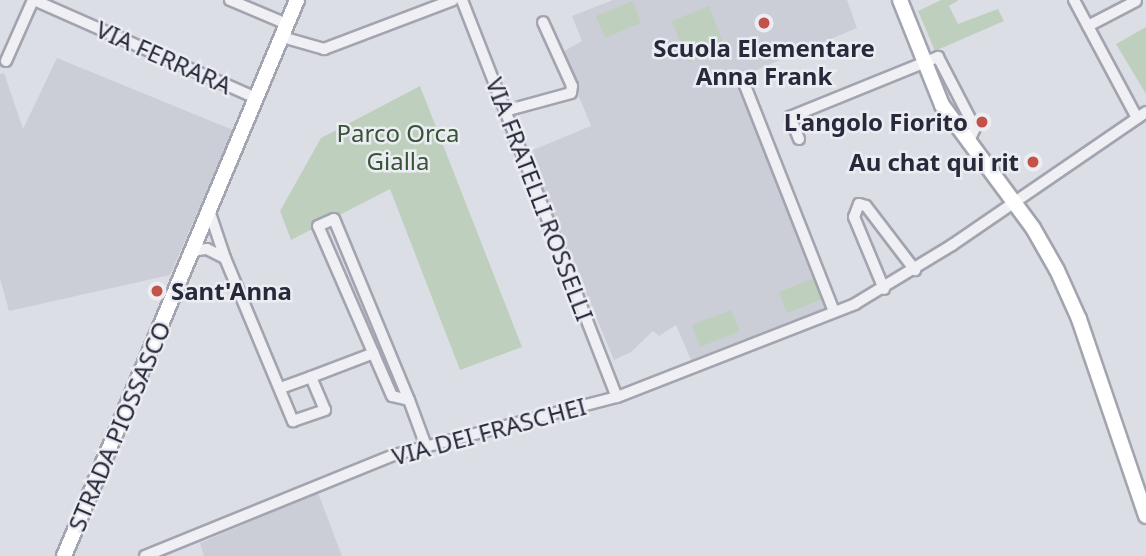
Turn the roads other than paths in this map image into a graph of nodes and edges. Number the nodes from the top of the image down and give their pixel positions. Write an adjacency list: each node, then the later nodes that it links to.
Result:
1 (33, 0): 12 (street, VIA FERRARA); 15 (street, VIA FERRARA)
2 (230, 0): 11 (street)
3 (297, 0): 11 (street, STRADA PIOSSASCO)
4 (453, 0): 11 (street)
5 (462, 0): 16 (street, VIA FRATELLI ROSSELLI)
6 (900, 0): 13 (street)
7 (1074, 0): 10 (street)
8 (1136, 1): 10 (street)
9 (543, 22): 16 (street)
10 (1088, 26): 17 (street)
11 (285, 30): 15 (street, STRADA PIOSSASCO)
12 (6, 61)
13 (923, 62): 18 (street); 19 (street)
14 (744, 83): 25 (street)
15 (256, 98): 20 (street, STRADA PIOSSASCO)
16 (505, 111): 29 (street, VIA FRATELLI ROSSELLI)
17 (1141, 115): 19 (street, VIA DEI FRASCHEI)
18 (799, 139)
19 (1012, 201): 23 (street, VIA DEI FRASCHEI); 32 (street)
20 (209, 210): 21 (street, STRADA PIOSSASCO); 22 (street)
21 (192, 251): 22 (street); 33 (street, STRADA PIOSSASCO)
22 (225, 258): 28 (street)
23 (915, 270): 24 (street, VIA DEI FRASCHEI); 24 (street)
24 (884, 289): 25 (street, VIA DEI FRASCHEI)
25 (834, 312): 29 (street, VIA DEI FRASCHEI)
26 (374, 353): 27 (street); 30 (street); 30 (street)
27 (311, 377): 28 (street); 28 (street)
28 (279, 388)
29 (617, 397): 31 (street, VIA DEI FRASCHEI)
30 (409, 400): 31 (street)
31 (426, 446): 34 (street, VIA DEI FRASCHEI)
32 (1146, 516)
33 (64, 556)
34 (145, 556)

